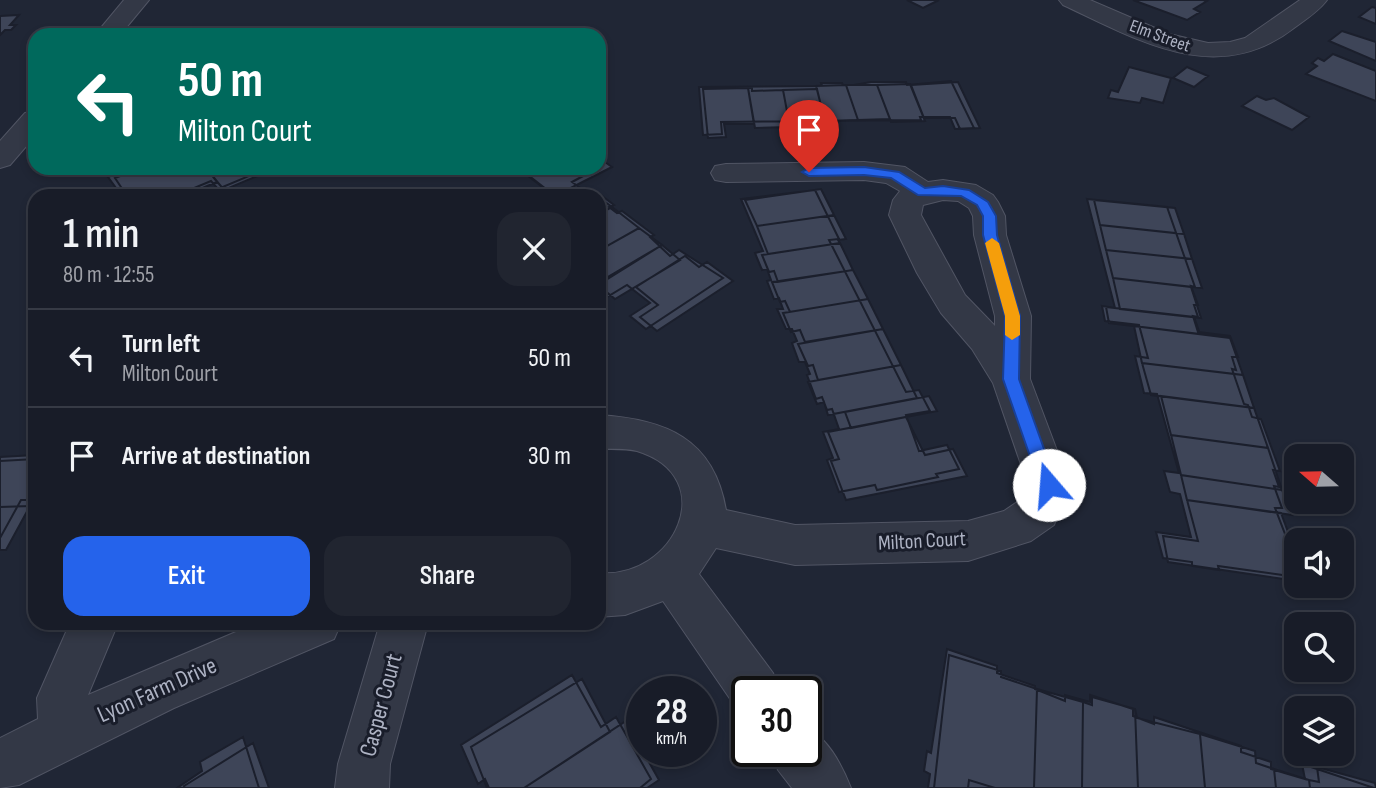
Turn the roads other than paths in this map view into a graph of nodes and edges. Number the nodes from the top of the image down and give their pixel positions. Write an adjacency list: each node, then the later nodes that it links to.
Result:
1 (137, 0): 4 (street)
2 (1071, 0): 3 (street, Elm Street)
3 (1315, 0)
4 (113, 28)
5 (28, 126): 6 (street)
6 (0, 159)
7 (726, 173): 8 (street)
8 (923, 192): 9 (street, Milton Court); 9 (street, Milton Court)
9 (1011, 379): 11 (street, Milton Court)
10 (606, 431): 11 (street)
11 (703, 525): 12 (street)
12 (671, 574): 13 (street); 17 (street)
13 (606, 594)
14 (91, 630): 18 (street)
15 (299, 630): 18 (street, Lyon Farm Drive)
16 (402, 630): 21 (street, Casper Court)
17 (744, 676)
18 (64, 732): 19 (street, Lyon Farm Drive)
19 (0, 766)
20 (809, 767): 22 (street)
21 (362, 788)
22 (824, 788)

